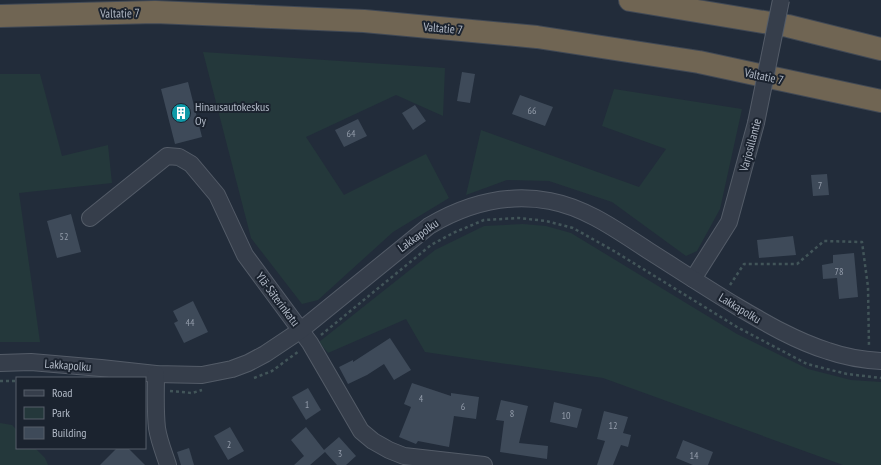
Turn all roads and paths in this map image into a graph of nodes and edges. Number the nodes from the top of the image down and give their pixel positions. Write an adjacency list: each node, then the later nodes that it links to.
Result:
1 (630, 0): 4 (highway)
2 (781, 0): 7 (street, Varjosillantie, bridge)
3 (0, 16): 5 (highway, Valtatie 7)
4 (881, 49)
5 (881, 101)
6 (90, 218): 9 (street, Ylä-Säterinkatu)
7 (693, 279): 8 (street, Lakkapolku); 9 (street, Lakkapolku)
8 (722, 298): 11 (street, Lakkapolku); 11 (path)
9 (301, 330): 10 (street, Ylä-Säterinkatu); 13 (street, Lakkapolku)
10 (310, 343): 14 (path); 15 (path); 21 (street, Ylä-Säterinkatu)
11 (875, 361)
12 (0, 363): 13 (street, Lakkapolku)
13 (156, 374): 18 (street)
14 (881, 378)
15 (250, 379)
16 (0, 381): 17 (path)
17 (16, 381)
18 (156, 390): 19 (path); 20 (street)
19 (206, 390)
20 (168, 465)
21 (484, 465)

